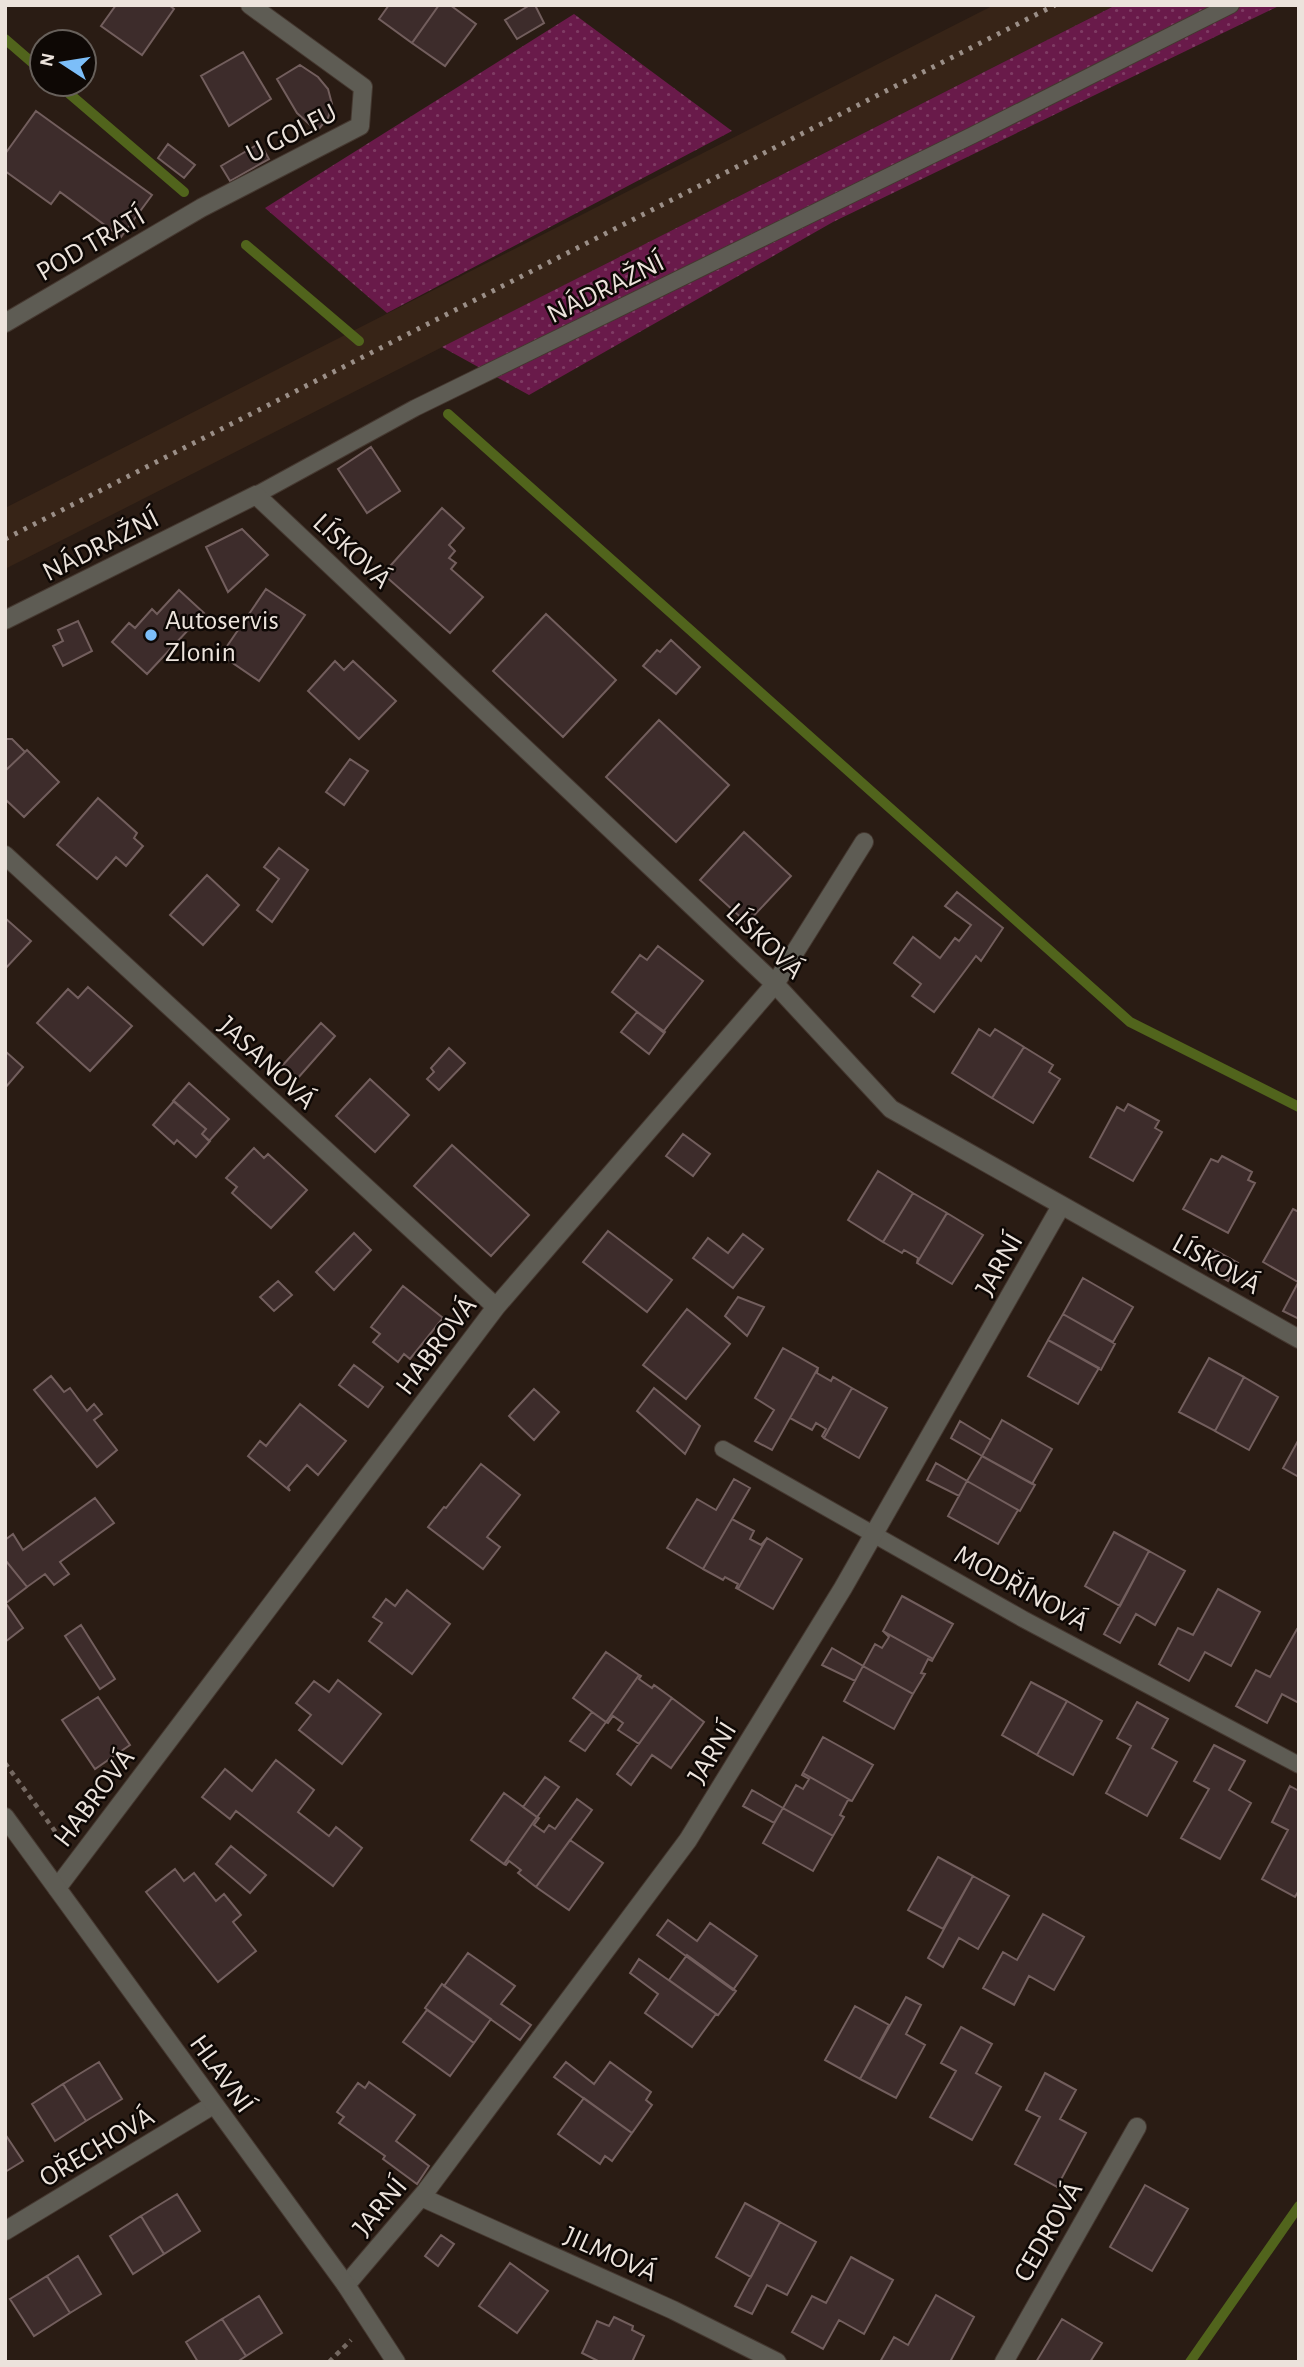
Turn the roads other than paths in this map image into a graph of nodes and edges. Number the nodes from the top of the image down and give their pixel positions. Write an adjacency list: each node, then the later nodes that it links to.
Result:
1 (250, 5): 3 (street, U GOLFU)
2 (1231, 5): 5 (lane, NÁDRAŽNÍ)
3 (201, 208): 4 (street, POD TRATÍ)
4 (5, 323)
5 (256, 495): 6 (street, NÁDRAŽNÍ); 9 (street, LÍSKOVÁ)
6 (5, 620)
7 (864, 842): 9 (street, HABROVÁ)
8 (5, 855): 11 (street, JASANOVÁ)
9 (775, 984): 10 (street, LÍSKOVÁ); 11 (street, HABROVÁ)
10 (1061, 1206): 12 (street, LÍSKOVÁ); 14 (street, JARNÍ)
11 (496, 1307): 17 (street, HABROVÁ)
12 (1299, 1339)
13 (723, 1449): 14 (lane, MODŘÍNOVÁ)
14 (873, 1535): 15 (lane, MODŘÍNOVÁ); 20 (street, JARNÍ)
15 (1299, 1765)
16 (5, 1817): 17 (street, HLAVNÍ)
17 (57, 1888): 18 (street, HLAVNÍ)
18 (213, 2105): 21 (street, OŘECHOVÁ); 22 (street, HLAVNÍ)
19 (1137, 2127): 25 (street, CEDROVÁ)
20 (421, 2197): 22 (street, JARNÍ); 24 (street, JILMOVÁ)
21 (5, 2231)
22 (346, 2286): 23 (street, HLAVNÍ)
23 (396, 2362)
24 (777, 2362)
25 (1004, 2362)

